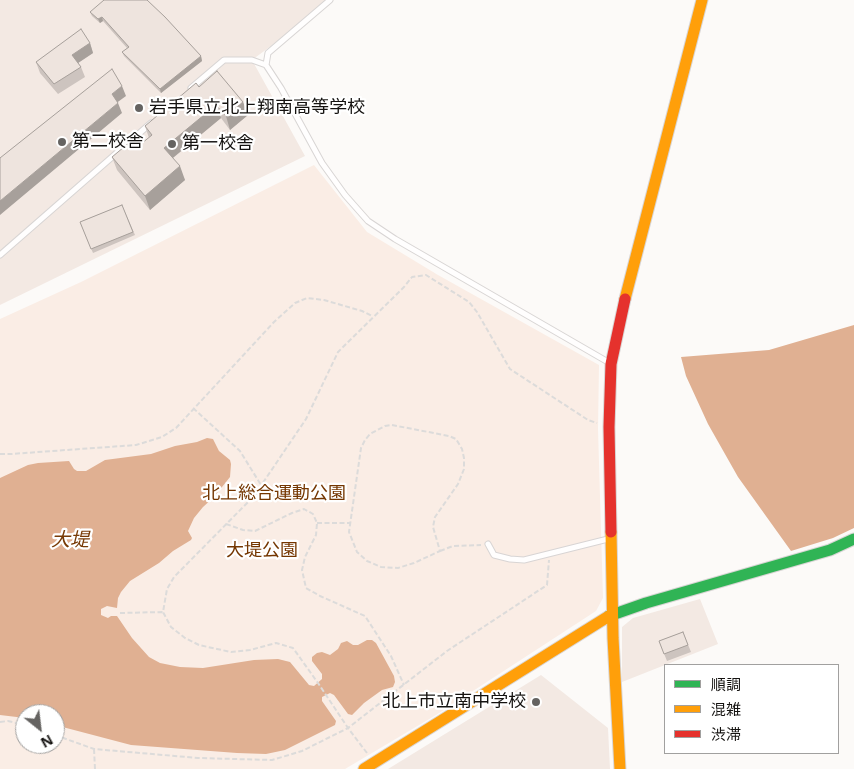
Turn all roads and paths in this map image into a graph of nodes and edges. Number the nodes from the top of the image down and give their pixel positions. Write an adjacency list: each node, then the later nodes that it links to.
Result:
1 (330, 0): 3 (lane)
2 (702, 0): 8 (street)
3 (266, 65): 4 (lane); 8 (lane)
4 (188, 91)
5 (152, 121): 6 (lane)
6 (0, 256)
7 (372, 316): 9 (path); 10 (path); 12 (path)
8 (611, 364): 10 (street)
9 (193, 408): 11 (path); 12 (path)
10 (609, 427): 16 (street)
11 (0, 454)
12 (261, 485): 15 (path)
13 (317, 523): 14 (path); 15 (path); 24 (path)
14 (350, 523): 19 (path); 19 (path)
15 (226, 524): 22 (path)
16 (612, 538): 20 (lane); 23 (street)
17 (854, 539): 23 (street)
18 (488, 544): 19 (path); 20 (lane)
19 (440, 551)
20 (550, 553): 24 (path)
21 (120, 612): 22 (path)
22 (163, 612): 27 (path)
23 (613, 614): 30 (street); 33 (street)
24 (404, 685): 27 (path)
25 (0, 722): 26 (path)
26 (15, 723)
27 (348, 728): 29 (path); 30 (path)
28 (65, 739): 29 (path)
29 (94, 749): 31 (path)
30 (375, 762): 32 (street)
31 (95, 769)
32 (364, 769)
33 (620, 769)

